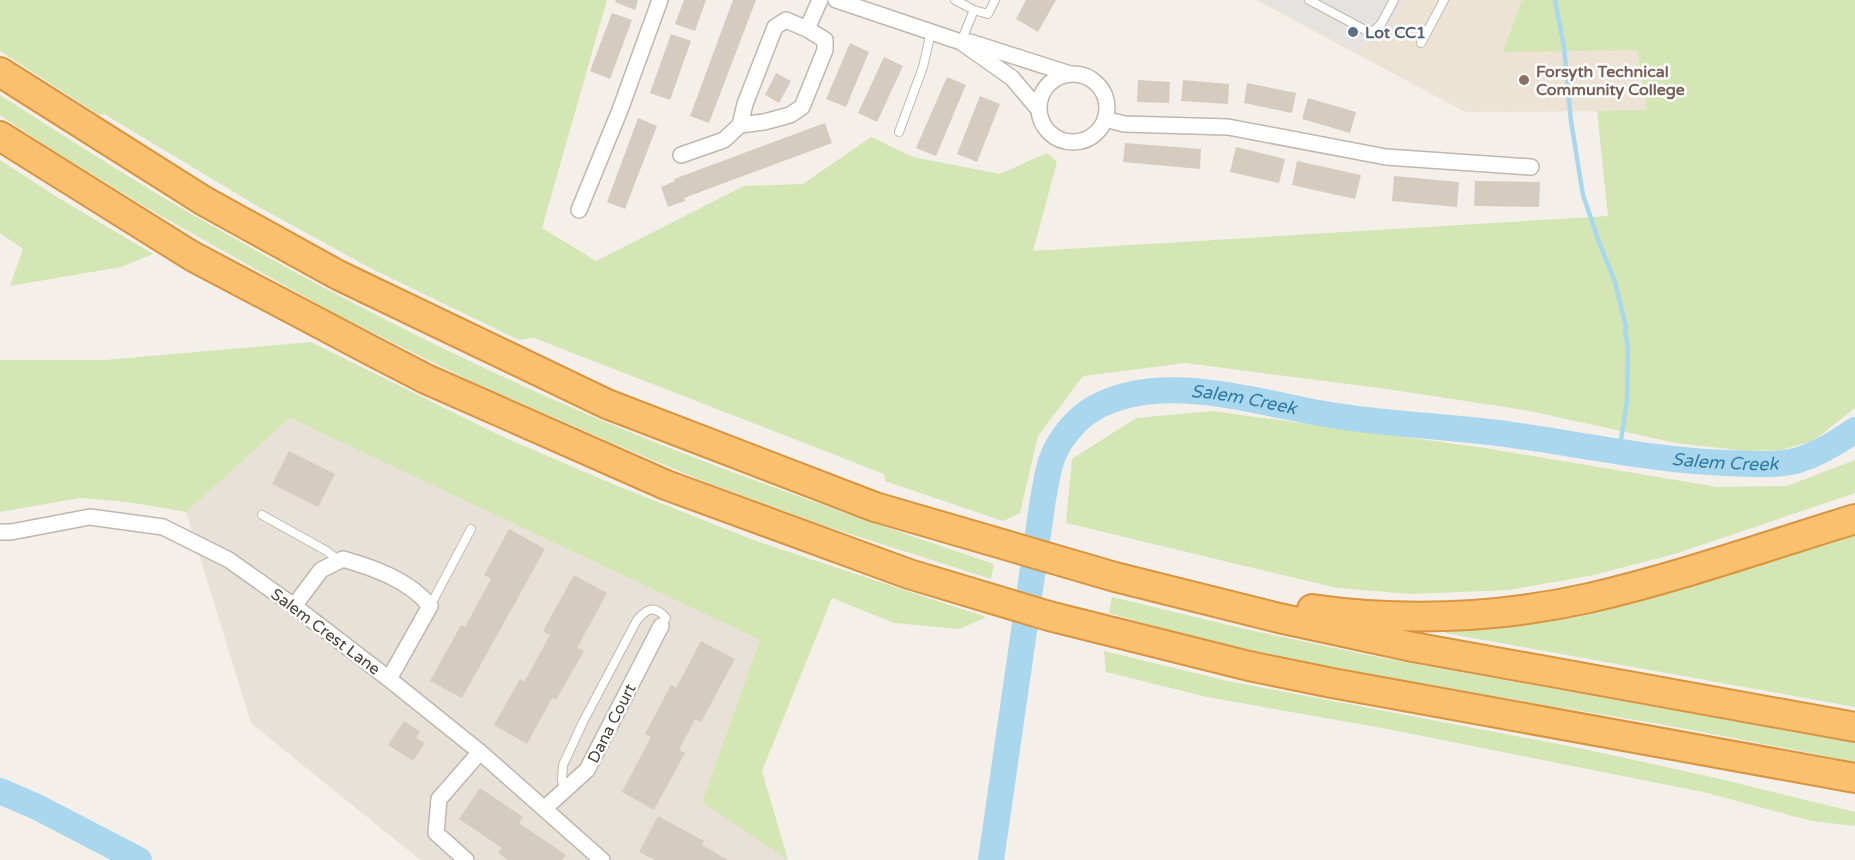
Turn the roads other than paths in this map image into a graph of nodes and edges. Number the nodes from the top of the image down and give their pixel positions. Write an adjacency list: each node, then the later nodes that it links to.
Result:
1 (660, 0): 23 (street)
2 (820, 0): 10 (street)
3 (836, 0): 11 (street)
4 (955, 0): 9 (lane)
5 (995, 0): 9 (lane)
6 (1308, 0): 7 (lane)
7 (1394, 0)
8 (1444, 0): 13 (lane)
9 (974, 10): 12 (lane)
10 (807, 30): 18 (street); 18 (street)
11 (931, 32): 12 (street); 19 (lane)
12 (961, 42): 15 (street); 16 (street)
13 (1421, 43)
14 (0, 72): 29 (highway)
15 (1070, 74): 16 (street); 17 (street)
16 (1039, 110): 17 (street)
17 (1105, 119): 22 (street)
18 (740, 125): 21 (street)
19 (899, 132)
20 (0, 136): 36 (highway)
21 (681, 155)
22 (1532, 167)
23 (579, 210)
24 (261, 515): 28 (lane)
25 (1855, 519): 29 (highway)
26 (471, 529): 31 (lane)
27 (0, 532): 30 (street, Salem Crest Lane)
28 (340, 561): 30 (street); 31 (street)
29 (1115, 577): 34 (highway)
30 (294, 606): 33 (street, Salem Crest Lane)
31 (430, 606): 33 (street)
32 (661, 626): 38 (street, Dana Court); 38 (lane)
33 (389, 679): 35 (street, Salem Crest Lane)
34 (1855, 728)
35 (480, 752): 40 (street, Salem Crest Lane); 41 (street)
36 (1746, 758): 37 (highway); 39 (highway)
37 (1855, 778)
38 (565, 790): 40 (street, Dana Court)
39 (1855, 798)
40 (545, 808): 42 (street, Salem Crest Lane)
41 (466, 860)
42 (602, 860)

